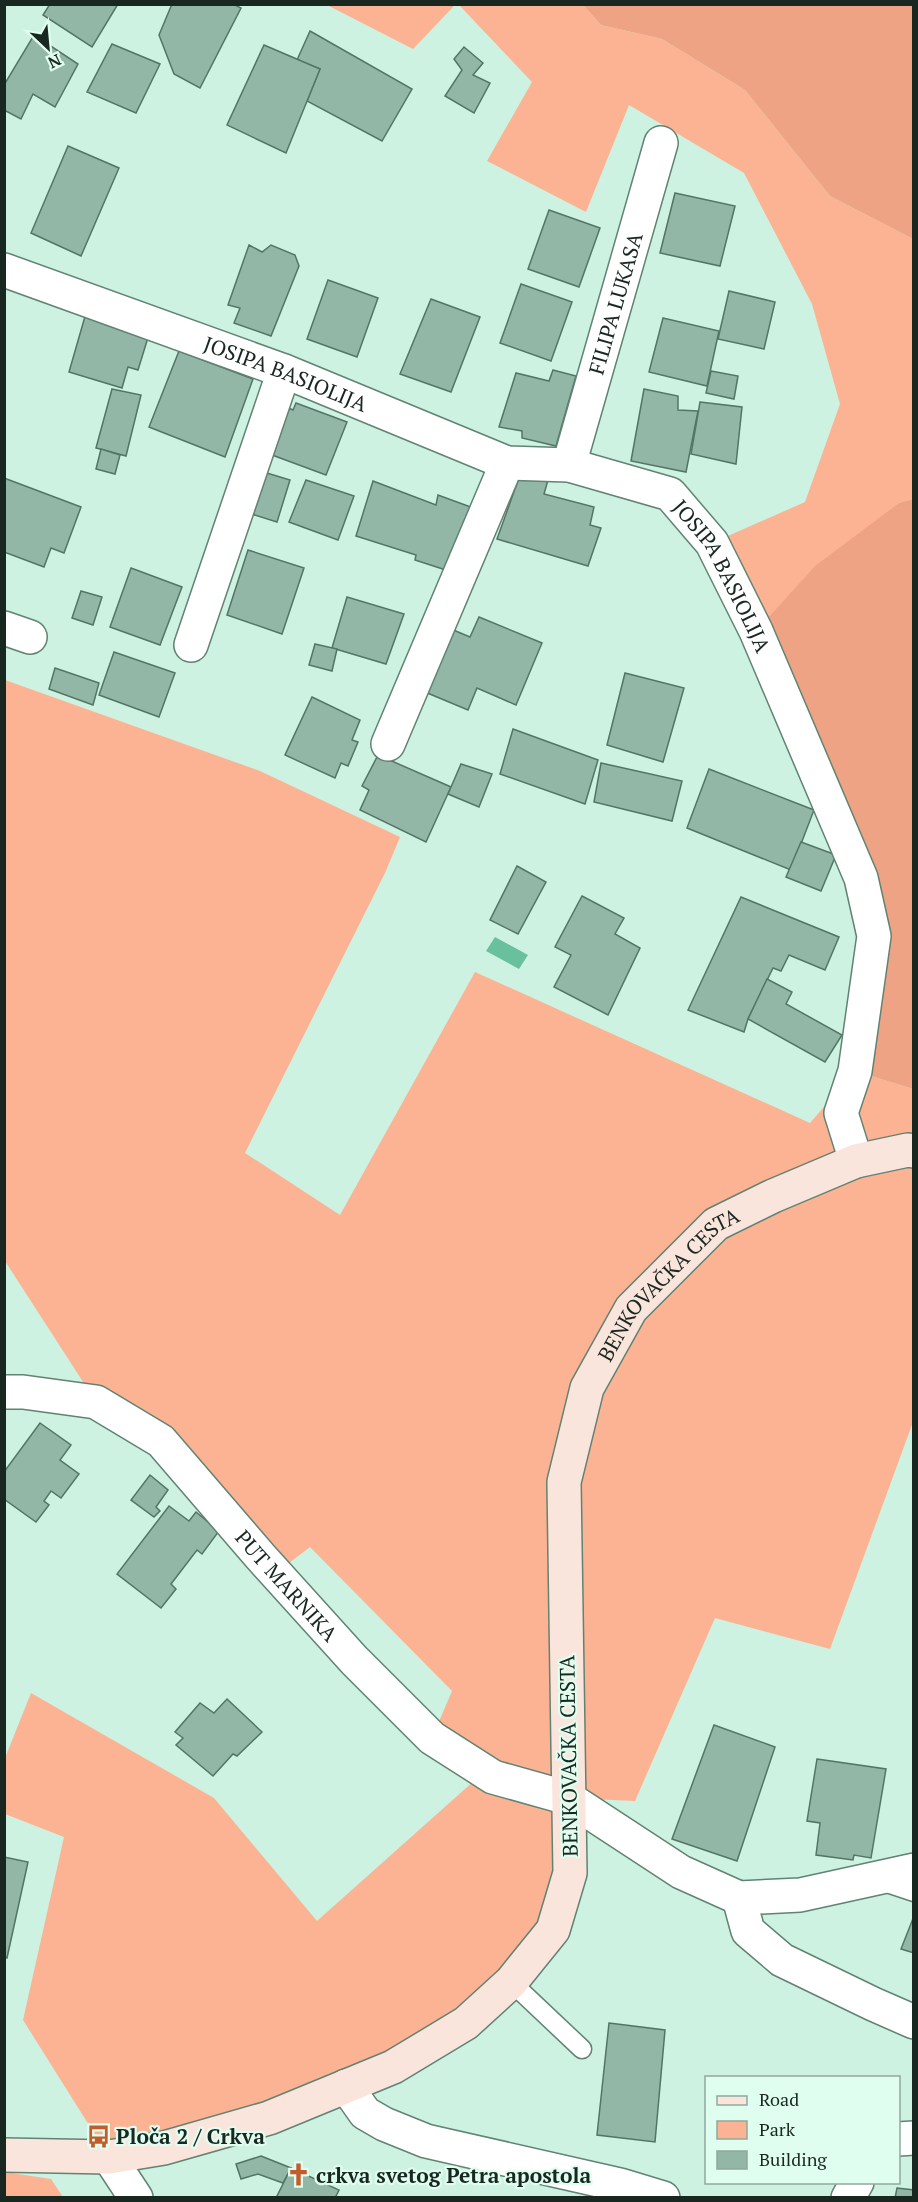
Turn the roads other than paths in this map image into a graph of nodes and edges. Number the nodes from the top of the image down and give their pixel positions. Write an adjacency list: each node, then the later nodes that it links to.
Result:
1 (661, 143): 5 (street, FILIPA LUKASA)
2 (4, 270): 3 (street, JOSIPA BASIOLIJA)
3 (284, 371): 4 (street, JOSIPA BASIOLIJA); 6 (street)
4 (507, 463): 5 (street, JOSIPA BASIOLIJA); 7 (street)
5 (569, 465): 9 (street, JOSIPA BASIOLIJA)
6 (191, 645)
7 (388, 744)
8 (914, 1151): 9 (main road, BENKOVAČKA CESTA)
9 (856, 1161): 11 (main road, BENKOVAČKA CESTA)
10 (4, 1392): 11 (street, PUT MARNIKA)
11 (568, 1798): 15 (street, PUT MARNIKA); 16 (main road, BENKOVAČKA CESTA)
12 (914, 1870): 13 (street)
13 (875, 1878): 14 (lane); 15 (street)
14 (914, 1892)
15 (739, 1898): 17 (street)
16 (511, 1982): 18 (lane); 19 (main road, BENKOVAČKA CESTA)
17 (914, 2022)
18 (582, 2049)
19 (346, 2086): 21 (main road, BENKOVAČKA CESTA); 24 (street)
20 (4, 2155): 21 (main road, BENKOVAČKA CESTA)
21 (109, 2157): 23 (street)
22 (856, 2184): 25 (street)
23 (136, 2198)
24 (663, 2198)
25 (848, 2198)

